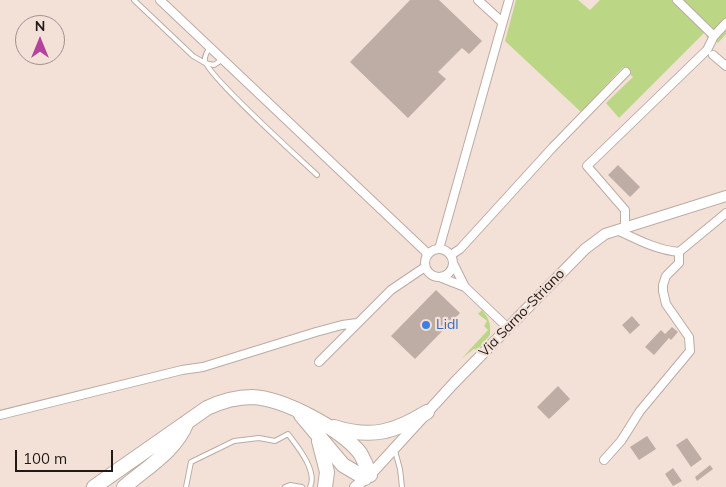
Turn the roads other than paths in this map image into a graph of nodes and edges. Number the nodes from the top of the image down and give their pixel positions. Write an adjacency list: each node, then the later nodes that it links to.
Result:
1 (134, 0): 12 (lane)
2 (160, 0): 9 (street)
3 (478, 0): 6 (street)
4 (509, 0): 6 (street)
5 (677, 0): 8 (street)
6 (502, 22): 19 (street)
7 (726, 23): 8 (street)
8 (714, 36): 18 (street)
9 (210, 47): 11 (street); 12 (lane)
10 (713, 54): 13 (street)
11 (223, 59): 12 (lane); 21 (street)
12 (205, 63): 15 (lane)
13 (726, 66)
14 (626, 72): 22 (street)
15 (317, 175)
16 (726, 196): 18 (main road, Via Sarno-Striano)
17 (726, 213): 20 (street)
18 (621, 229): 20 (street); 28 (main road, Via Sarno-Striano)
19 (439, 249): 21 (street); 22 (street)
20 (680, 252): 35 (street)
21 (427, 254): 24 (street)
22 (451, 255): 23 (street)
23 (453, 264): 25 (street); 26 (street)
24 (425, 267): 25 (street); 27 (street)
25 (442, 278): 26 (street)
26 (465, 287): 28 (street)
27 (357, 323): 29 (street); 31 (street)
28 (508, 328): 30 (main road, Via Sarno-Striano)
29 (319, 362)
30 (428, 412): 33 (highway); 34 (main road, Via Sarno-Striano)
31 (0, 415)
32 (187, 421): 33 (highway); 36 (highway); 40 (highway)
33 (320, 429): 37 (highway); 37 (highway); 45 (highway)
34 (394, 449): 37 (main road, Via Sarno-Striano); 46 (lane)
35 (604, 460)
36 (118, 470): 38 (highway); 39 (highway)
37 (363, 480)
38 (94, 487)
39 (100, 487)
40 (124, 487)
41 (186, 487): 44 (lane)
42 (285, 487): 43 (lane)
43 (302, 487)
44 (310, 487)
45 (326, 487)
46 (402, 487)

